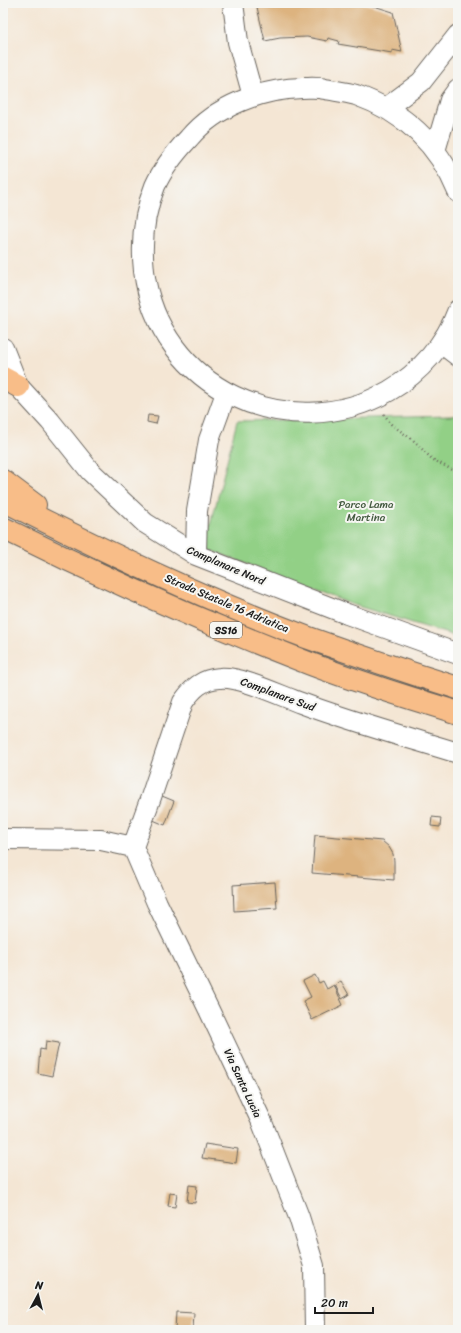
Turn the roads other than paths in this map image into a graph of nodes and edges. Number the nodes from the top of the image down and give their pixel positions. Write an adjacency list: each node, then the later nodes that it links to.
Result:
1 (233, 3): 4 (street)
2 (458, 35): 5 (street)
3 (458, 89): 6 (street)
4 (253, 96): 5 (street); 13 (street)
5 (386, 108): 6 (street)
6 (435, 151): 7 (street)
7 (458, 192)
8 (458, 310): 9 (street)
9 (441, 343): 11 (street); 13 (street)
10 (3, 348): 12 (street, Complanare Nord)
11 (458, 356)
12 (11, 382): 18 (street, Complanare Nord)
13 (226, 393): 18 (street)
14 (3, 481): 17 (highway)
15 (3, 500): 17 (highway, Strada Statale 16 Adriatica / SS16)
16 (3, 528): 21 (highway, SS16)
17 (85, 541): 20 (highway, Strada Statale 16 Adriatica / SS16)
18 (196, 555): 19 (street, Complanare Nord)
19 (458, 654)
20 (458, 688)
21 (458, 713)
22 (458, 753): 24 (street, Complanare Sud)
23 (3, 839): 24 (street)
24 (133, 847): 25 (street, Via Santa Lucia)
25 (315, 1330)

